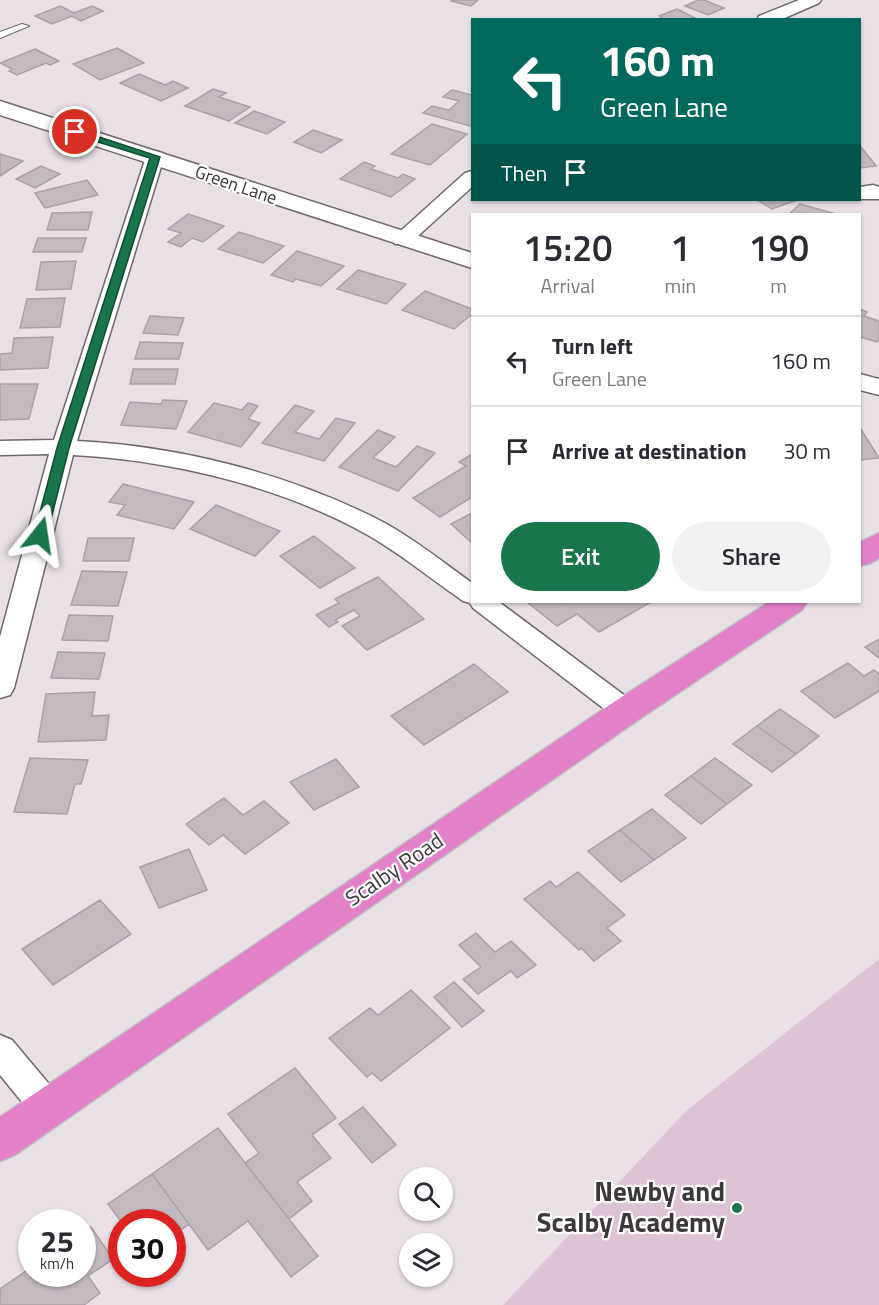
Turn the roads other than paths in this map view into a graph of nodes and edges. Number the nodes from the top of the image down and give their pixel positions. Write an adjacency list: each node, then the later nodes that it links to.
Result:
1 (813, 0): 2 (street)
2 (770, 18)
3 (25, 26): 4 (lane)
4 (0, 35)
5 (0, 108): 6 (street, Green Lane)
6 (155, 157): 8 (street, Green Lane); 13 (street)
7 (471, 178): 8 (street)
8 (402, 240): 9 (street, Green Lane)
9 (471, 261)
10 (861, 382): 11 (street)
11 (879, 387)
12 (0, 448): 13 (street)
13 (63, 448): 16 (street); 19 (street)
14 (879, 543): 15 (highway)
15 (861, 555)
16 (471, 594)
17 (483, 603): 20 (street)
18 (789, 603): 20 (highway, Scalby Road)
19 (0, 688)
20 (626, 711): 22 (highway, Scalby Road)
21 (0, 1050): 22 (street)
22 (47, 1107): 23 (highway, Scalby Road)
23 (0, 1141)

